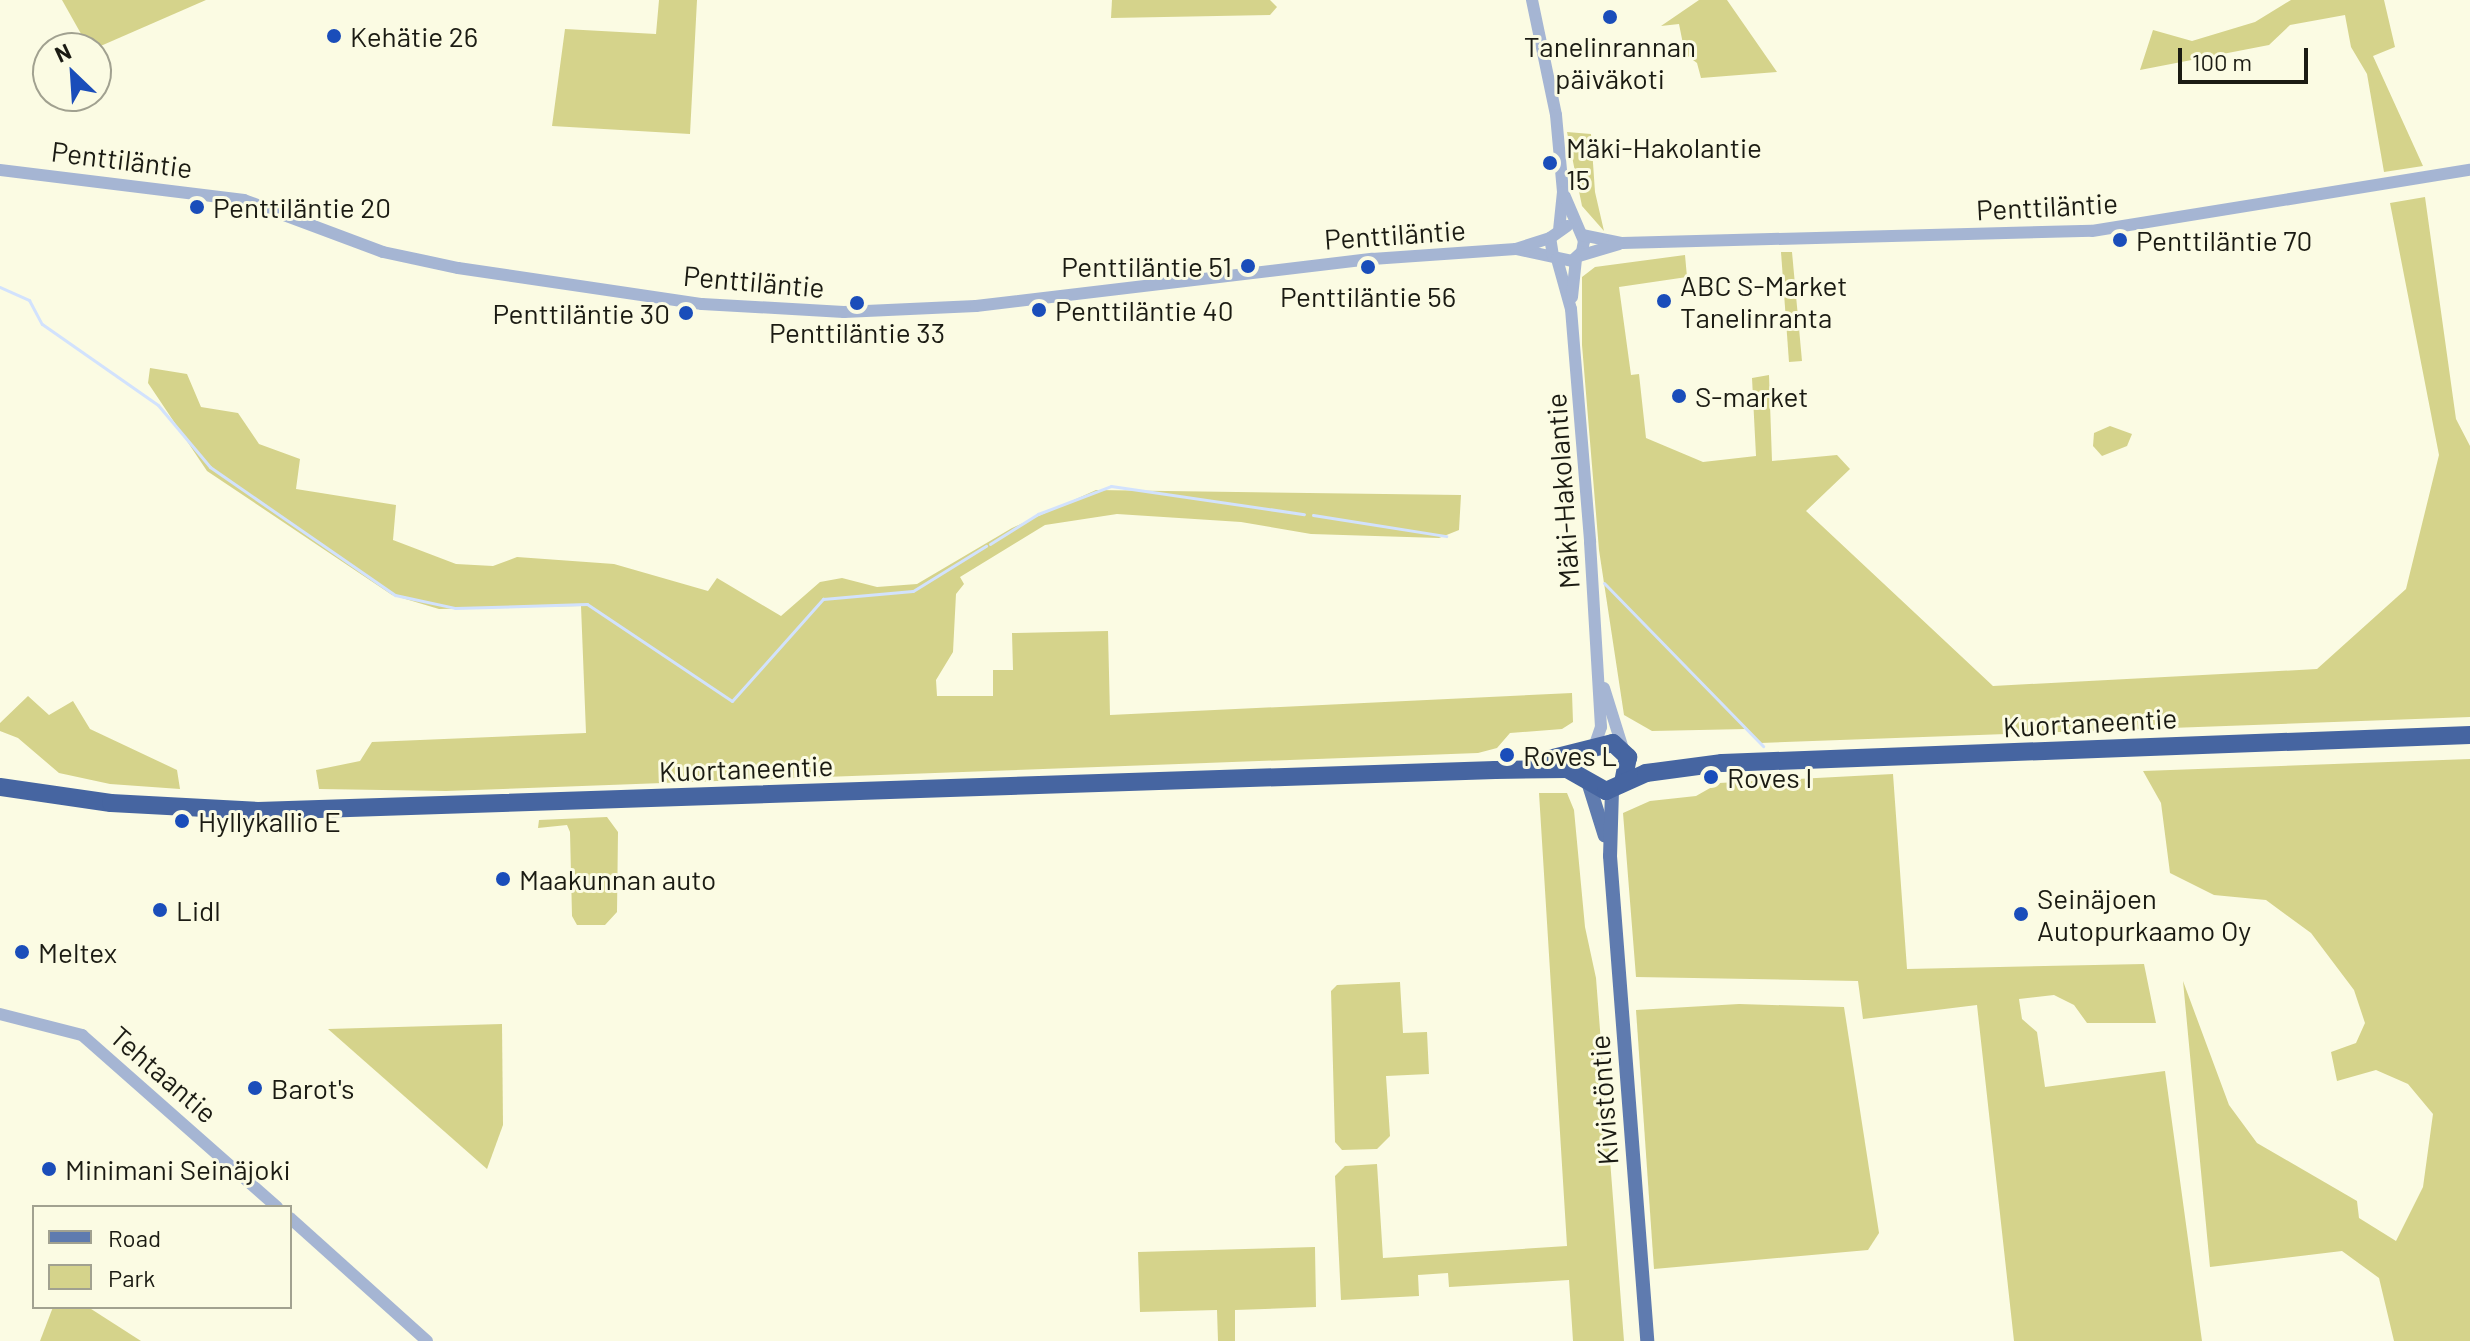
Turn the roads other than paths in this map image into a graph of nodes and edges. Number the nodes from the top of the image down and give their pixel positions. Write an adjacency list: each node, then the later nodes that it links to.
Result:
1 (1532, 0): 4 (street)
2 (0, 170): 9 (street, Penttiläntie)
3 (2470, 170): 8 (street, Penttiläntie)
4 (1563, 192): 5 (street); 6 (street)
5 (1559, 228): 6 (street, Penttiläntie); 7 (street)
6 (1580, 232): 8 (street, Penttiläntie); 11 (street, Mäki-Hakolantie)
7 (1550, 238): 9 (street, Penttiläntie); 10 (street, Mäki-Hakolantie)
8 (1622, 243): 11 (street, Penttiläntie)
9 (1516, 249): 10 (street, Penttiläntie)
10 (1555, 257): 11 (street, Penttiläntie); 12 (street, Mäki-Hakolantie)
11 (1578, 258): 12 (street, Mäki-Hakolantie)
12 (1571, 309): 13 (street, Mäki-Hakolantie)
13 (1599, 669): 15 (street, Mäki-Hakolantie); 16 (street, Mäki-Hakolantie)
14 (2470, 735): 17 (highway, Kuortaneentie)
15 (1593, 746): 16 (highway); 18 (highway, Kuortaneentie); 19 (highway)
16 (1626, 753): 17 (highway, Kuortaneentie); 21 (highway)
17 (1712, 764): 21 (highway, Kuortaneentie)
18 (1495, 770): 19 (highway, Kuortaneentie); 20 (highway, Kuortaneentie)
19 (1587, 782): 21 (highway); 22 (main road, Kivistöntie)
20 (0, 787)
21 (1618, 787): 22 (main road, Kivistöntie)
22 (1610, 856): 27 (main road, Kivistöntie)
23 (0, 1014): 24 (street, Tehtaantie)
24 (275, 1205)
25 (292, 1220): 26 (street)
26 (427, 1341)
27 (1647, 1341)

